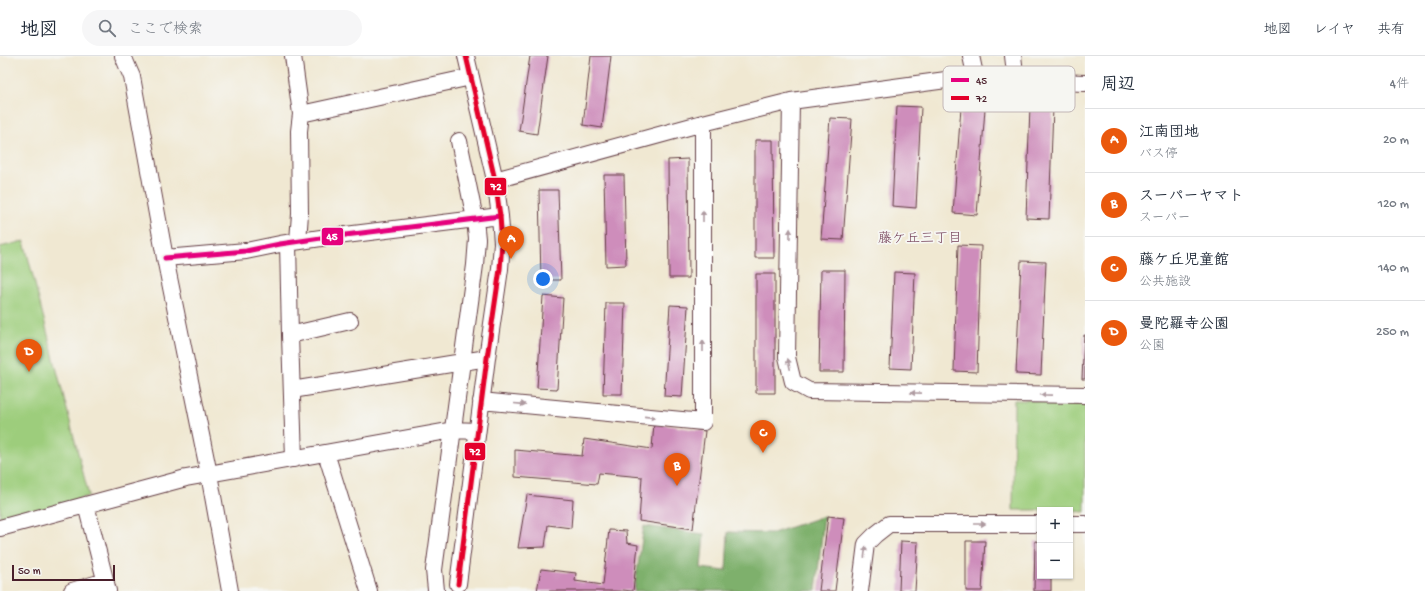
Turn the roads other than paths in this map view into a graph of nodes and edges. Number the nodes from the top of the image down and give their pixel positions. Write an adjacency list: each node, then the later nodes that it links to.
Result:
1 (123, 56): 19 (street)
2 (293, 56): 13 (street)
3 (466, 56): 8 (street)
4 (971, 56): 6 (street)
5 (1013, 56): 7 (street)
6 (973, 66)
7 (1014, 66)
8 (459, 79): 13 (street); 16 (street)
9 (943, 80): 12 (street)
10 (1075, 83): 11 (street)
11 (1085, 83)
12 (792, 101): 14 (street); 24 (street, one-way to 12)
13 (301, 114): 18 (street)
14 (703, 122): 16 (street); 25 (street, one-way to 14)
15 (459, 141): 17 (street)
16 (495, 180): 17 (street)
17 (486, 218): 18 (street); 22 (street); 22 (street)
18 (293, 242): 19 (street); 21 (street)
19 (165, 258): 29 (street)
20 (350, 321): 21 (street)
21 (290, 334): 23 (street)
22 (472, 360): 23 (street); 25 (street); 26 (street)
23 (292, 390): 28 (street)
24 (1085, 395)
25 (481, 401): 26 (street)
26 (463, 430): 27 (street); 36 (street); 37 (street)
27 (326, 453): 28 (street); 40 (street)
28 (294, 459): 29 (street)
29 (209, 474): 30 (street); 39 (street)
30 (86, 505): 34 (street); 35 (street)
31 (1037, 524): 41 (street, one-way to 31)
32 (1073, 524): 33 (street)
33 (1085, 524)
34 (0, 528)
35 (106, 586): 38 (street)
36 (463, 588): 37 (street)
37 (434, 590)
38 (72, 591)
39 (230, 591)
40 (369, 591)
41 (860, 591)

